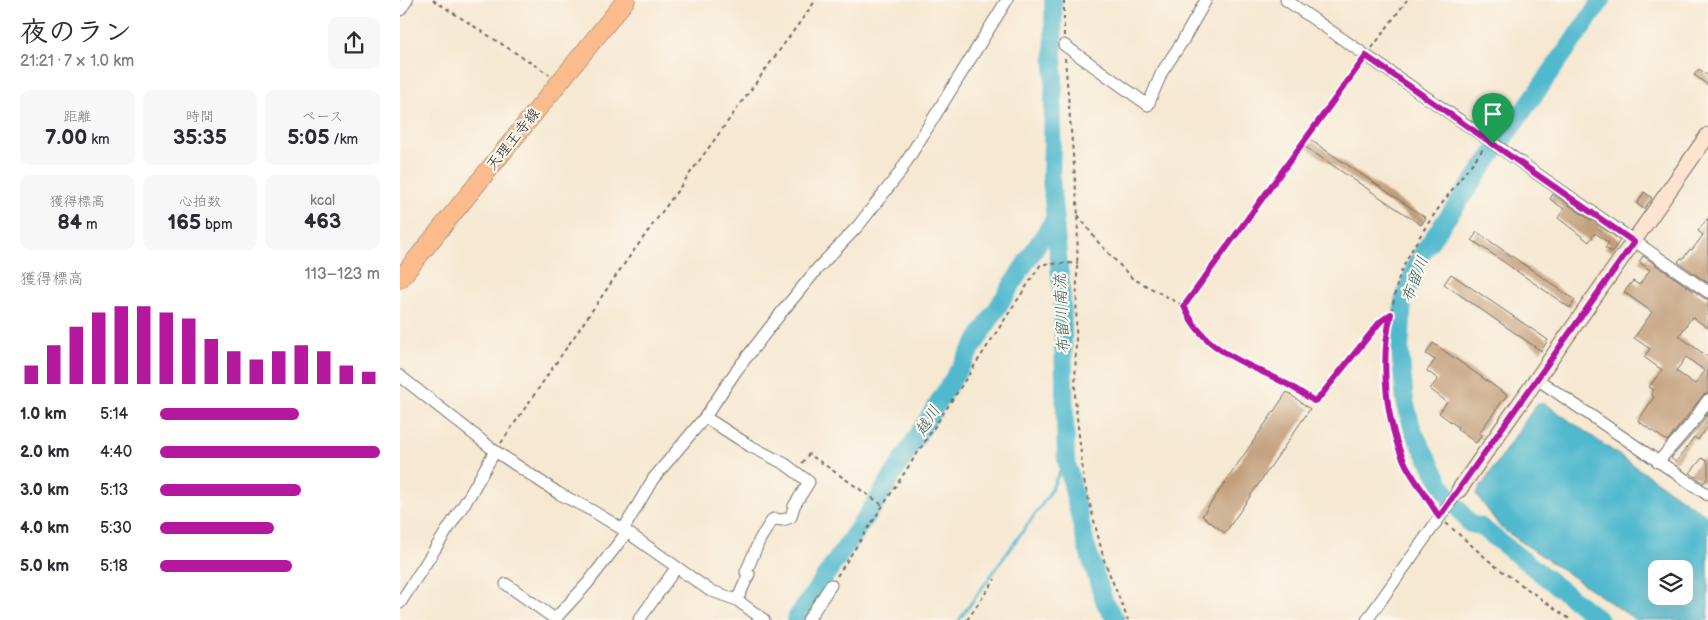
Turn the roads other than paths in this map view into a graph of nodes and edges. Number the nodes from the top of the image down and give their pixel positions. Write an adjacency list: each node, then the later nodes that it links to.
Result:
1 (407, 0): 6 (street)
2 (626, 0): 10 (main road, 天理王寺線)
3 (1008, 0): 15 (street)
4 (1206, 0): 7 (street)
5 (1286, 0): 9 (street)
6 (400, 10)
7 (1064, 45)
8 (1708, 135): 9 (street)
9 (1634, 242): 11 (street); 13 (street)
10 (400, 279)
11 (1708, 292)
12 (400, 376): 16 (street)
13 (1538, 379): 17 (street); 18 (street)
14 (1708, 400): 17 (street)
15 (705, 417): 20 (street); 24 (street)
16 (495, 451): 20 (street); 25 (street)
17 (1658, 462): 19 (street)
18 (1459, 490): 30 (street)
19 (1708, 495)
20 (625, 531): 21 (street); 26 (street)
21 (676, 568): 24 (street); 27 (street)
22 (506, 584): 26 (street)
23 (832, 585): 29 (street)
24 (737, 600): 28 (street)
25 (400, 602)
26 (555, 620)
27 (639, 620)
28 (764, 620)
29 (808, 620)
30 (1367, 620)

